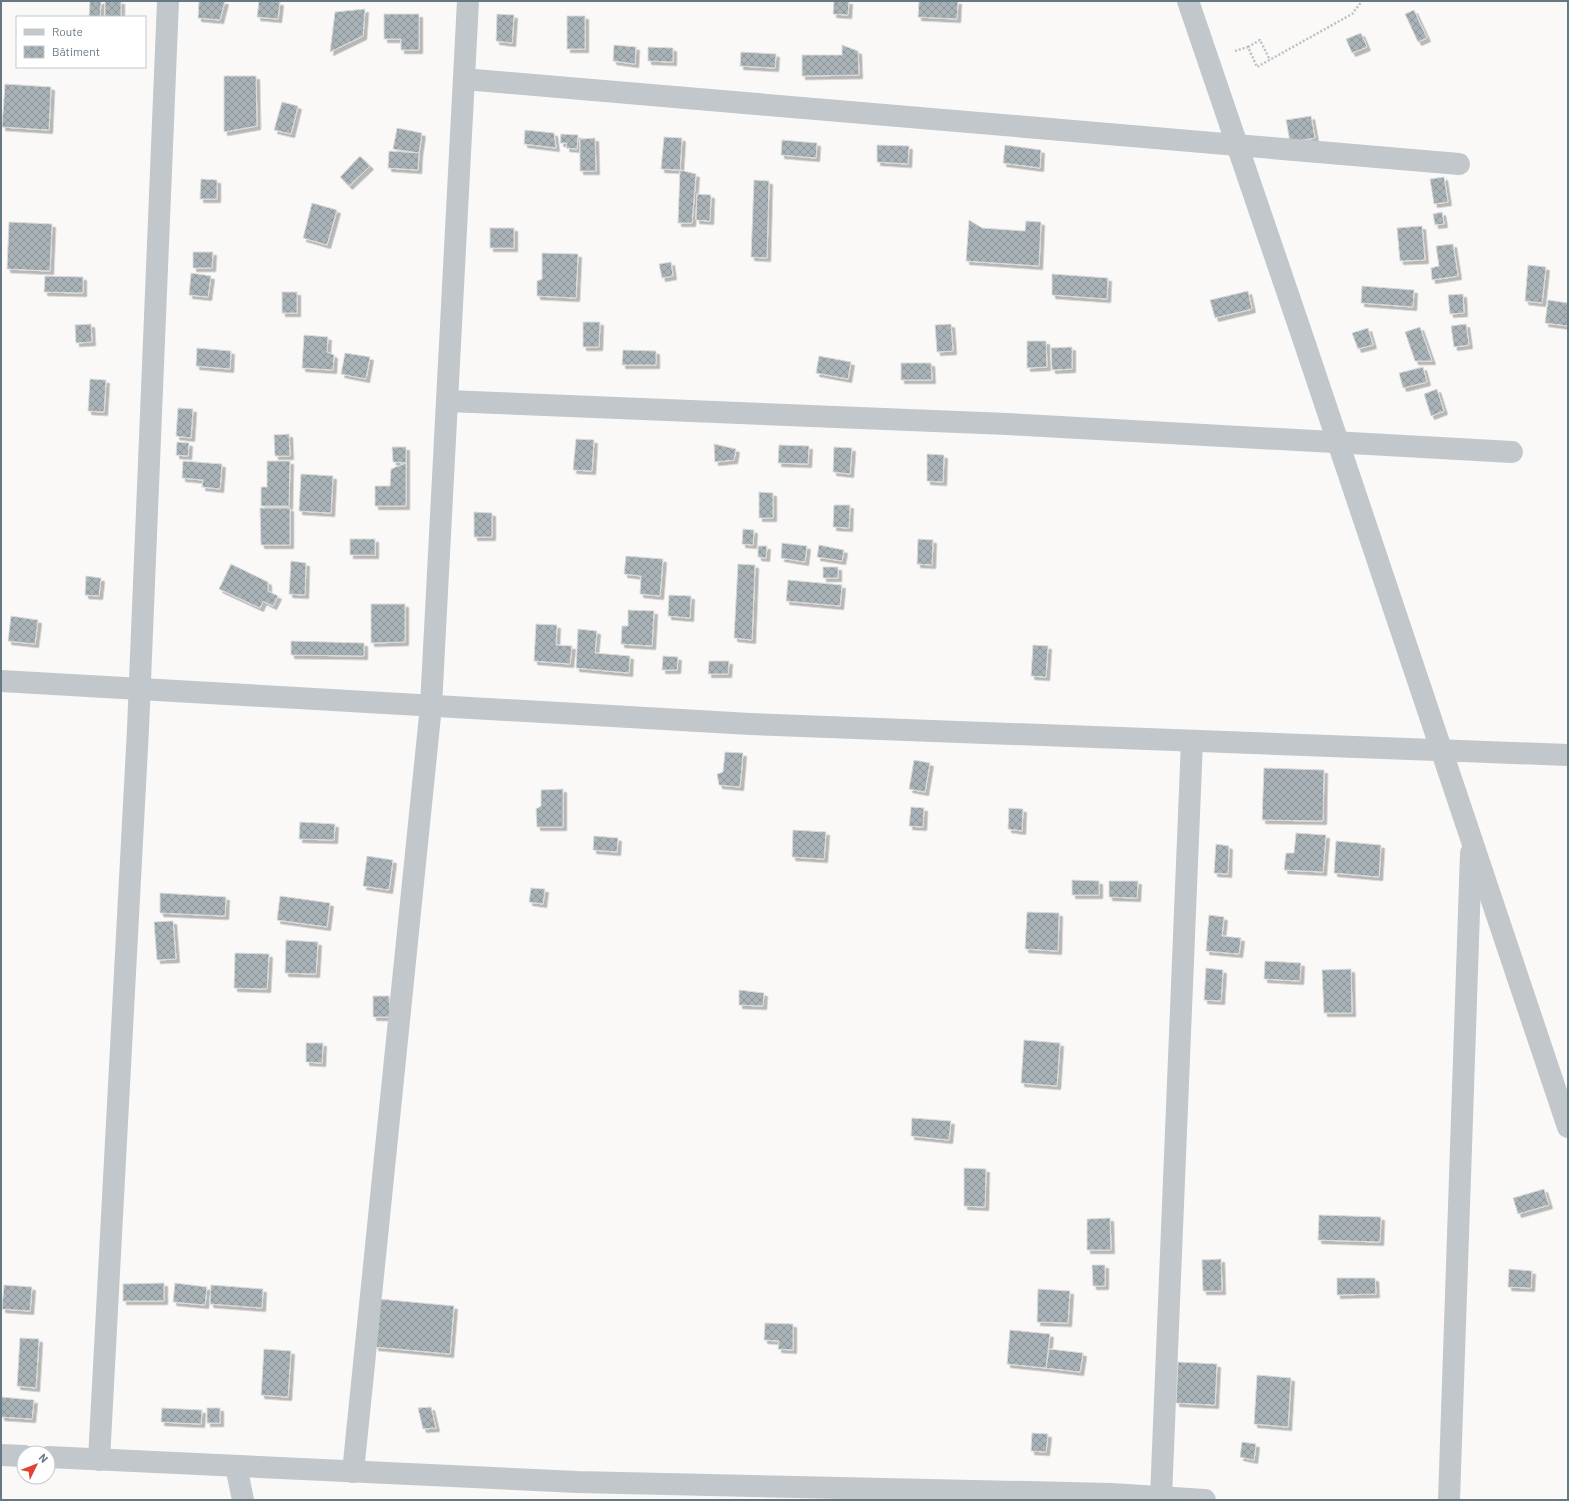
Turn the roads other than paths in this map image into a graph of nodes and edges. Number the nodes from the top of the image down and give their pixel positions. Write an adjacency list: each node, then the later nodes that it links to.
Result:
1 (168, 1): 11 (street)
2 (468, 1): 4 (street)
3 (1188, 1): 5 (street)
4 (464, 79): 5 (street); 7 (street)
5 (1237, 144): 6 (street); 8 (street)
6 (1459, 164)
7 (447, 401): 8 (street); 12 (street)
8 (1338, 443): 9 (street); 14 (street)
9 (1512, 452)
10 (1, 681): 11 (street)
11 (140, 689): 12 (street); 21 (street)
12 (431, 706): 13 (street); 23 (street)
13 (1192, 741): 14 (street); 26 (street)
14 (1442, 751): 15 (street); 16 (street)
15 (1568, 755)
16 (1472, 840): 17 (street); 29 (street)
17 (1568, 1127)
18 (1, 1455): 19 (street)
19 (16, 1456)
20 (56, 1457): 21 (street)
21 (99, 1460): 22 (street)
22 (236, 1466): 23 (street); 27 (street)
23 (353, 1472): 24 (street)
24 (579, 1491): 25 (street)
25 (1112, 1497): 26 (street)
26 (1161, 1497): 28 (street)
27 (243, 1500)
28 (1205, 1500)
29 (1449, 1500)

